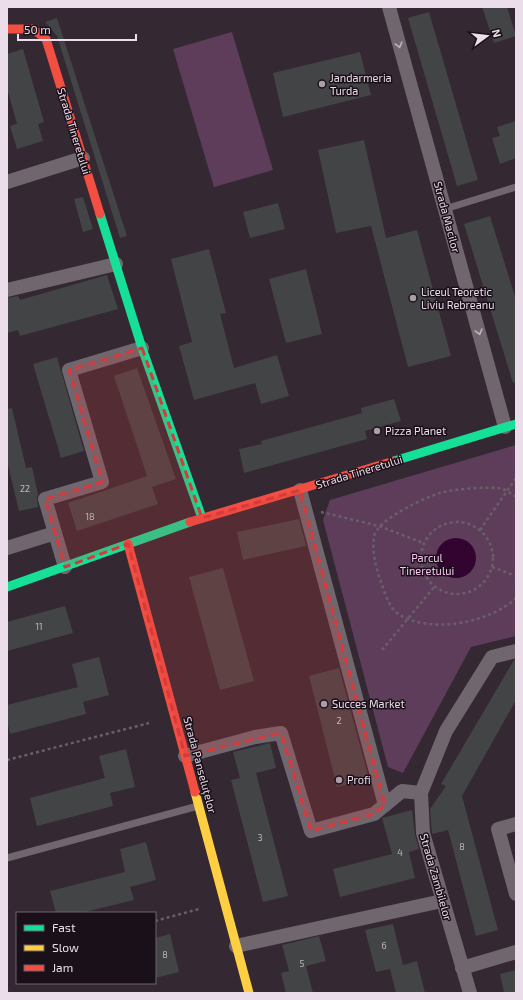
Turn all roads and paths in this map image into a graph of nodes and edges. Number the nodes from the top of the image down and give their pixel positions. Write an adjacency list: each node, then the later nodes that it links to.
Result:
1 (389, 7): 6 (street, Strada Macilor, one-way to 6)
2 (7, 29): 3 (street, Strada Tineretului)
3 (83, 158): 4 (street); 7 (street, Strada Tineretului)
4 (7, 182)
5 (516, 187): 6 (lane)
6 (445, 209): 10 (street, Strada Macilor, one-way to 10)
7 (116, 264): 8 (street); 9 (street, Strada Tineretului)
8 (7, 290)
9 (142, 348): 16 (street, Strada Tineretului); 19 (street)
10 (510, 425): 12 (street, Strada Tineretului)
11 (516, 478): 13 (path)
12 (300, 490): 15 (street); 16 (street, Strada Tineretului)
13 (507, 491): 14 (path); 17 (path); 18 (path)
14 (516, 497)
15 (305, 508): 17 (path); 36 (street)
16 (202, 518): 21 (street, Strada Tineretului)
17 (379, 526): 20 (path); 29 (path)
18 (480, 530): 20 (path); 24 (path)
19 (55, 532): 22 (street); 23 (street)
20 (424, 543): 26 (path)
21 (128, 544): 23 (street, Strada Tineretului); 33 (street, Strada Panseluțelor)
22 (7, 548)
23 (65, 567): 27 (street, Strada Tineretului)
24 (492, 567): 25 (path); 26 (path)
25 (516, 576)
26 (435, 586): 29 (path)
27 (7, 587)
28 (516, 598): 29 (path)
29 (409, 619): 30 (path)
30 (382, 650)
31 (516, 651): 35 (street, Strada Zambilelor)
32 (149, 723): 34 (path)
33 (185, 756): 36 (street); 37 (street, Strada Panseluțelor)
34 (7, 760)
35 (421, 793): 36 (street); 41 (street, Strada Zambilelor)
36 (385, 805)
37 (198, 806): 39 (lane); 44 (street, Strada Panseluțelor)
38 (516, 824): 40 (street)
39 (7, 858)
40 (516, 894)
41 (442, 901): 44 (street); 46 (street, Strada Zambilelor)
42 (199, 909): 43 (path)
43 (156, 921)
44 (236, 946): 47 (street, Strada Panseluțelor)
45 (516, 952): 46 (street)
46 (462, 968): 48 (street, Strada Zambilelor)
47 (249, 993)
48 (470, 993)

